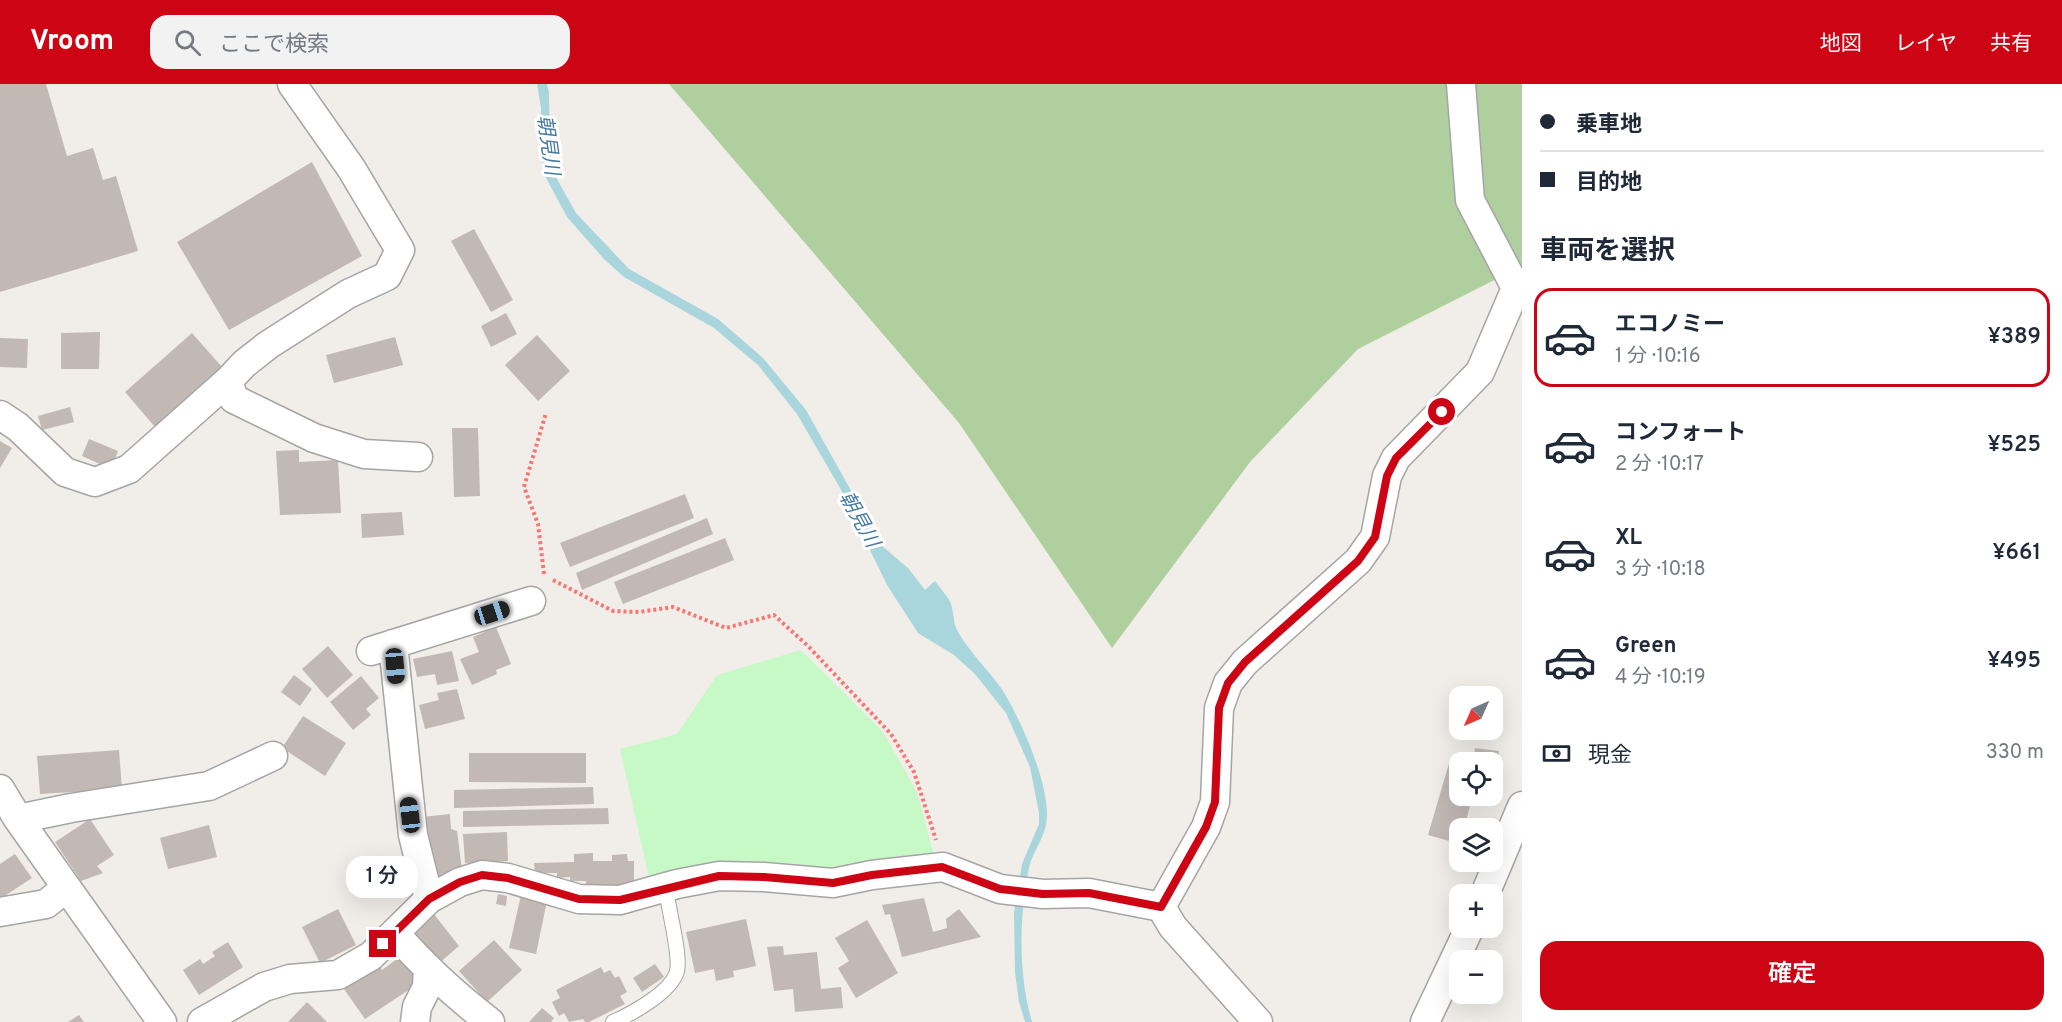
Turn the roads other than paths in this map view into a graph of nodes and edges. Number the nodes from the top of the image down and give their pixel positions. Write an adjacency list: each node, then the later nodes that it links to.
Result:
1 (292, 84): 4 (street)
2 (1461, 84): 3 (street)
3 (1519, 290): 16 (street)
4 (228, 381): 5 (street); 6 (street)
5 (0, 415)
6 (418, 457)
7 (531, 601): 15 (street)
8 (273, 756): 11 (street)
9 (0, 789): 11 (street)
10 (1522, 806): 12 (street)
11 (18, 819): 13 (street)
12 (1489, 884)
13 (66, 888): 17 (street); 21 (street)
14 (666, 889): 15 (street); 16 (street); 25 (lane)
15 (429, 899): 18 (street)
16 (1161, 907): 26 (street)
17 (0, 912)
18 (395, 933): 20 (street); 22 (street)
19 (1465, 938): 27 (street)
20 (428, 968): 23 (street); 24 (street)
21 (162, 1022)
22 (202, 1022)
23 (416, 1022)
24 (490, 1022)
25 (613, 1022)
26 (1258, 1022)
27 (1425, 1022)

